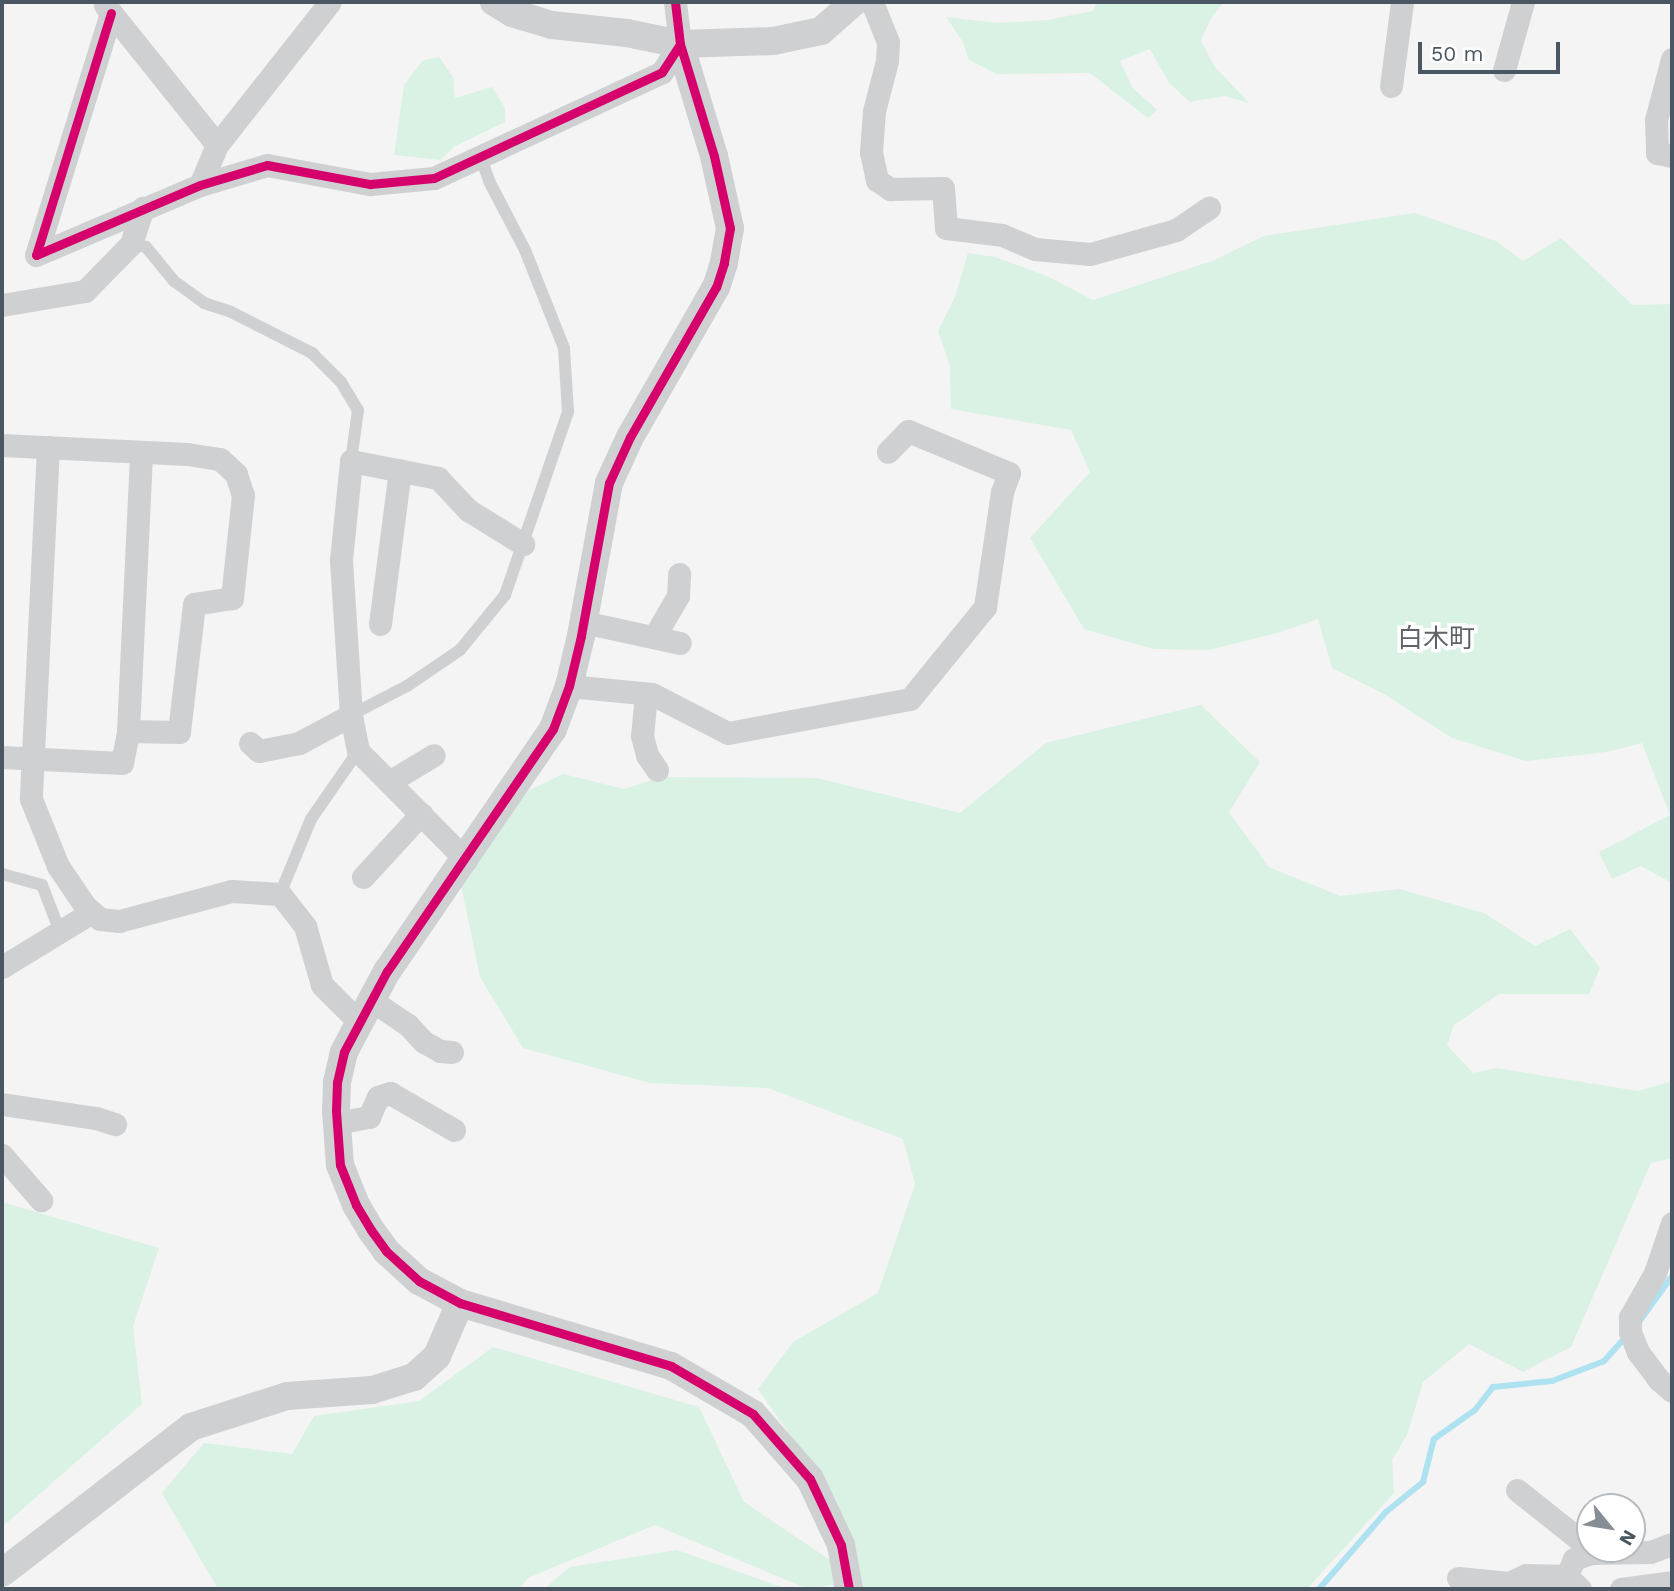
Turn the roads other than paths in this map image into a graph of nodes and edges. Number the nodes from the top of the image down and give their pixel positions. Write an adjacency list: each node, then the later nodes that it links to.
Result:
1 (330, 2): 13 (street)
2 (494, 2): 9 (street)
3 (675, 2): 9 (street)
4 (854, 2): 9 (street)
5 (872, 2): 18 (street)
6 (1402, 2): 12 (street)
7 (1523, 2): 11 (street)
8 (107, 7): 13 (street); 17 (street)
9 (680, 44): 14 (street); 29 (street)
10 (1672, 59): 15 (street)
11 (1504, 70)
12 (1391, 86)
13 (217, 145): 16 (street)
14 (480, 155): 16 (street); 27 (lane)
15 (1672, 156)
16 (200, 185): 17 (street)
17 (143, 208): 19 (street)
18 (1209, 208)
19 (131, 244): 20 (street); 25 (lane)
20 (2, 306)
21 (2, 445): 22 (street)
22 (48, 447): 23 (street); 41 (street)
23 (141, 452): 36 (street); 36 (street)
24 (888, 452): 34 (street)
25 (351, 461): 26 (street); 35 (street)
26 (400, 470): 27 (street); 30 (street)
27 (523, 544): 35 (lane)
28 (679, 574): 31 (street)
29 (583, 622): 31 (street); 33 (street)
30 (380, 624)
31 (654, 637): 32 (street)
32 (680, 643)
33 (569, 686): 34 (street); 45 (street)
34 (646, 694): 42 (street)
35 (351, 716): 37 (street); 38 (street)
36 (128, 731): 41 (street)
37 (250, 743)
38 (358, 751): 43 (street); 48 (lane)
39 (434, 755): 43 (street)
40 (2, 757): 41 (street)
41 (31, 758): 49 (street)
42 (657, 770)
43 (389, 782): 44 (street)
44 (421, 814): 45 (street); 47 (street)
45 (466, 860): 52 (street)
46 (2, 874): 50 (lane)
47 (363, 877)
48 (280, 894): 49 (street); 52 (street)
49 (92, 912): 50 (street)
50 (60, 932): 51 (street)
51 (2, 967)
52 (365, 1010): 53 (street); 55 (street)
53 (453, 1052)
54 (2, 1104): 56 (street)
55 (337, 1123): 57 (street); 62 (street)
56 (115, 1124)
57 (454, 1130)
58 (2, 1155): 59 (street)
59 (41, 1200)
60 (1672, 1223): 61 (street)
61 (1664, 1276): 63 (street)
62 (460, 1303): 69 (street); 73 (street)
63 (1672, 1391)
64 (1517, 1490): 65 (street)
65 (1576, 1537)
66 (1672, 1544): 67 (street)
67 (1646, 1552)
68 (1576, 1558): 71 (street)
69 (2, 1573)
70 (1472, 1582): 71 (street)
71 (1574, 1582)
72 (1672, 1582): 74 (street)
73 (849, 1589)
74 (1621, 1589)

